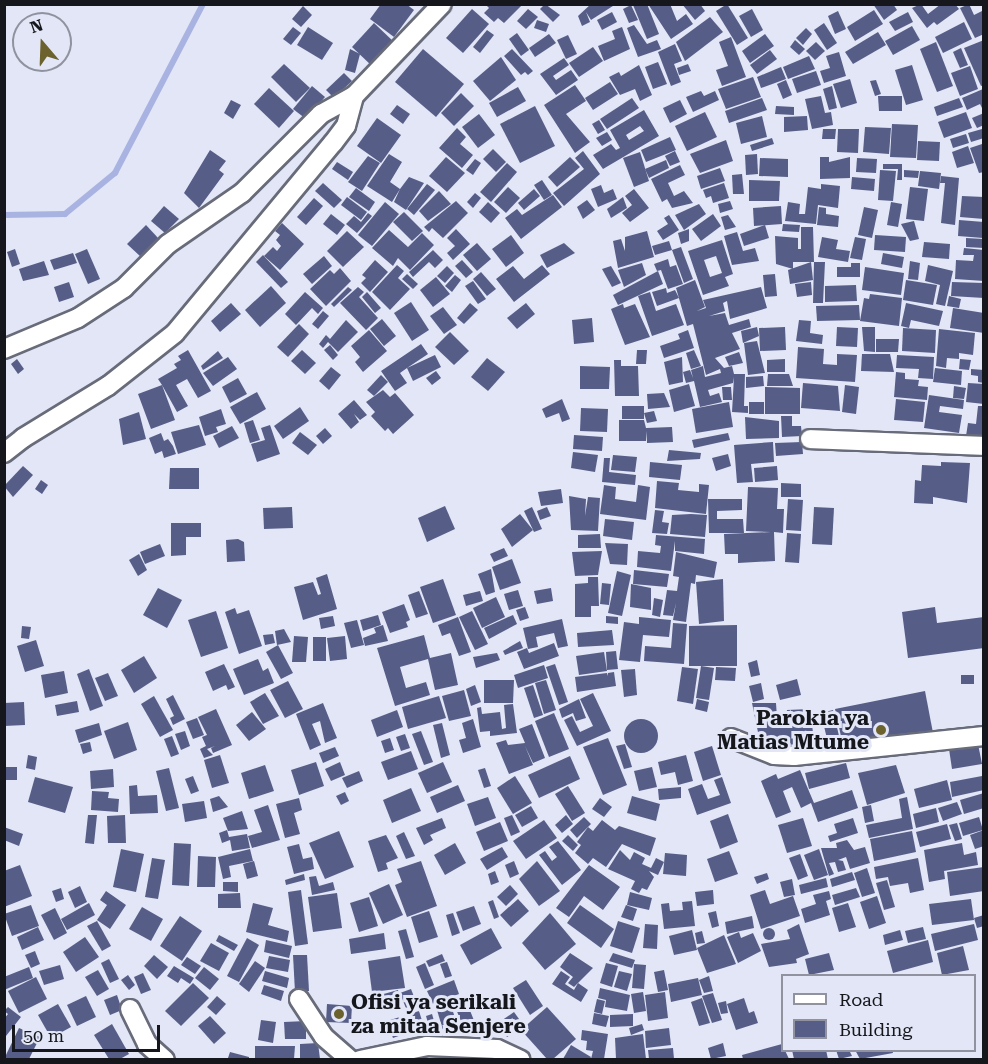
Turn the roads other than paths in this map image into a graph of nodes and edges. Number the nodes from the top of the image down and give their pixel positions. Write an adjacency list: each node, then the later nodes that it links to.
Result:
1 (442, 4): 2 (street)
2 (354, 96): 3 (street); 6 (street)
3 (4, 349)
4 (810, 439): 5 (street)
5 (984, 446)
6 (4, 453)
7 (984, 736): 8 (street)
8 (731, 738)
9 (299, 999): 12 (street)
10 (130, 1009): 11 (street)
11 (165, 1059)
12 (350, 1059)
13 (360, 1059): 14 (street)
14 (521, 1059)

